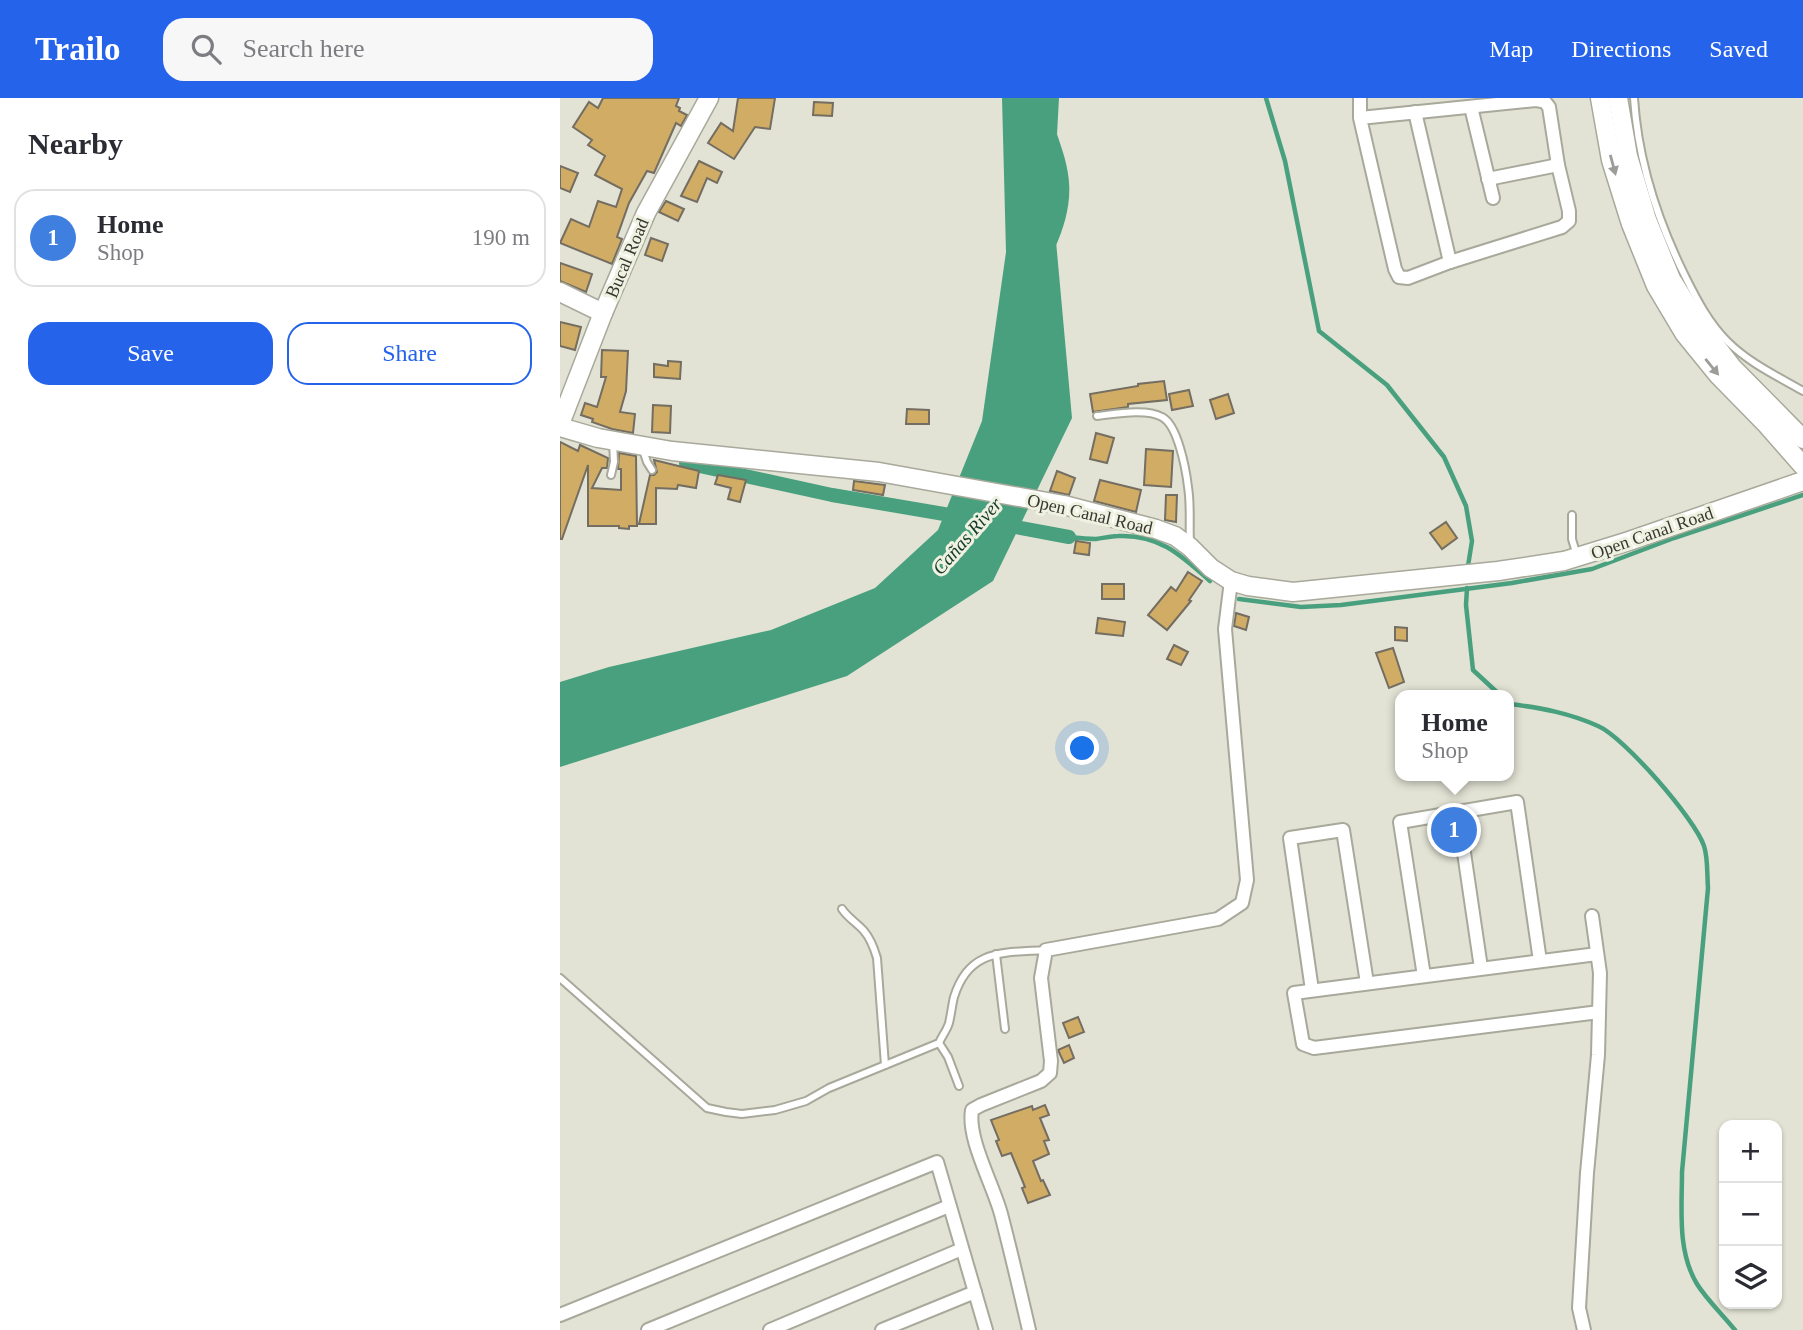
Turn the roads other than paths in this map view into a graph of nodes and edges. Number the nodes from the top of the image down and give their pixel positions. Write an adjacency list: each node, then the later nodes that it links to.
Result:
1 (709, 98): 14 (street, Bucal Road)
2 (1360, 98): 8 (street)
3 (1600, 98): 21 (street, one-way to 21)
4 (1618, 98): 18 (street)
5 (1634, 98): 15 (lane)
6 (1471, 107): 7 (street); 9 (street); 10 (street)
7 (1415, 112): 8 (street); 12 (street)
8 (1360, 118): 12 (street)
9 (1558, 165): 10 (street); 12 (street)
10 (1489, 179): 11 (street)
11 (1493, 198)
12 (1450, 262)
13 (560, 292): 14 (street)
14 (603, 313): 17 (street, Bucal Road)
15 (1803, 391)
16 (1097, 416): 26 (lane)
17 (560, 425): 19 (street, Open Canal Road)
18 (1803, 439)
19 (613, 441): 20 (street, Open Canal Road); 23 (lane)
20 (642, 446): 22 (lane); 26 (street, Open Canal Road)
21 (1803, 466)
22 (652, 470)
23 (611, 475)
24 (1803, 481): 27 (street, Open Canal Road)
25 (1572, 515): 27 (lane)
26 (1190, 547): 28 (street, Open Canal Road)
27 (1578, 558): 28 (street, Open Canal Road)
28 (1231, 581): 32 (street)
29 (1458, 812): 35 (street); 36 (street); 37 (street)
30 (842, 909): 44 (lane)
31 (1592, 916): 34 (street)
32 (1046, 950): 33 (lane); 54 (street)
33 (996, 954): 42 (lane); 43 (lane)
34 (1597, 954): 35 (street); 41 (street)
35 (1540, 961): 36 (street)
36 (1481, 968): 37 (street)
37 (1424, 976): 39 (street)
38 (560, 978): 44 (lane)
39 (1367, 983): 40 (street); 40 (street)
40 (1312, 990): 41 (street)
41 (1599, 1012): 55 (street)
42 (1005, 1029)
43 (939, 1042): 44 (lane); 45 (lane)
44 (886, 1065)
45 (959, 1086)
46 (950, 1206): 47 (street); 49 (street); 50 (street)
47 (962, 1249): 48 (street); 51 (street)
48 (975, 1292): 52 (street); 53 (street)
49 (560, 1315)
50 (648, 1330)
51 (770, 1330)
52 (882, 1330)
53 (986, 1330)
54 (1029, 1330)
55 (1584, 1330)

